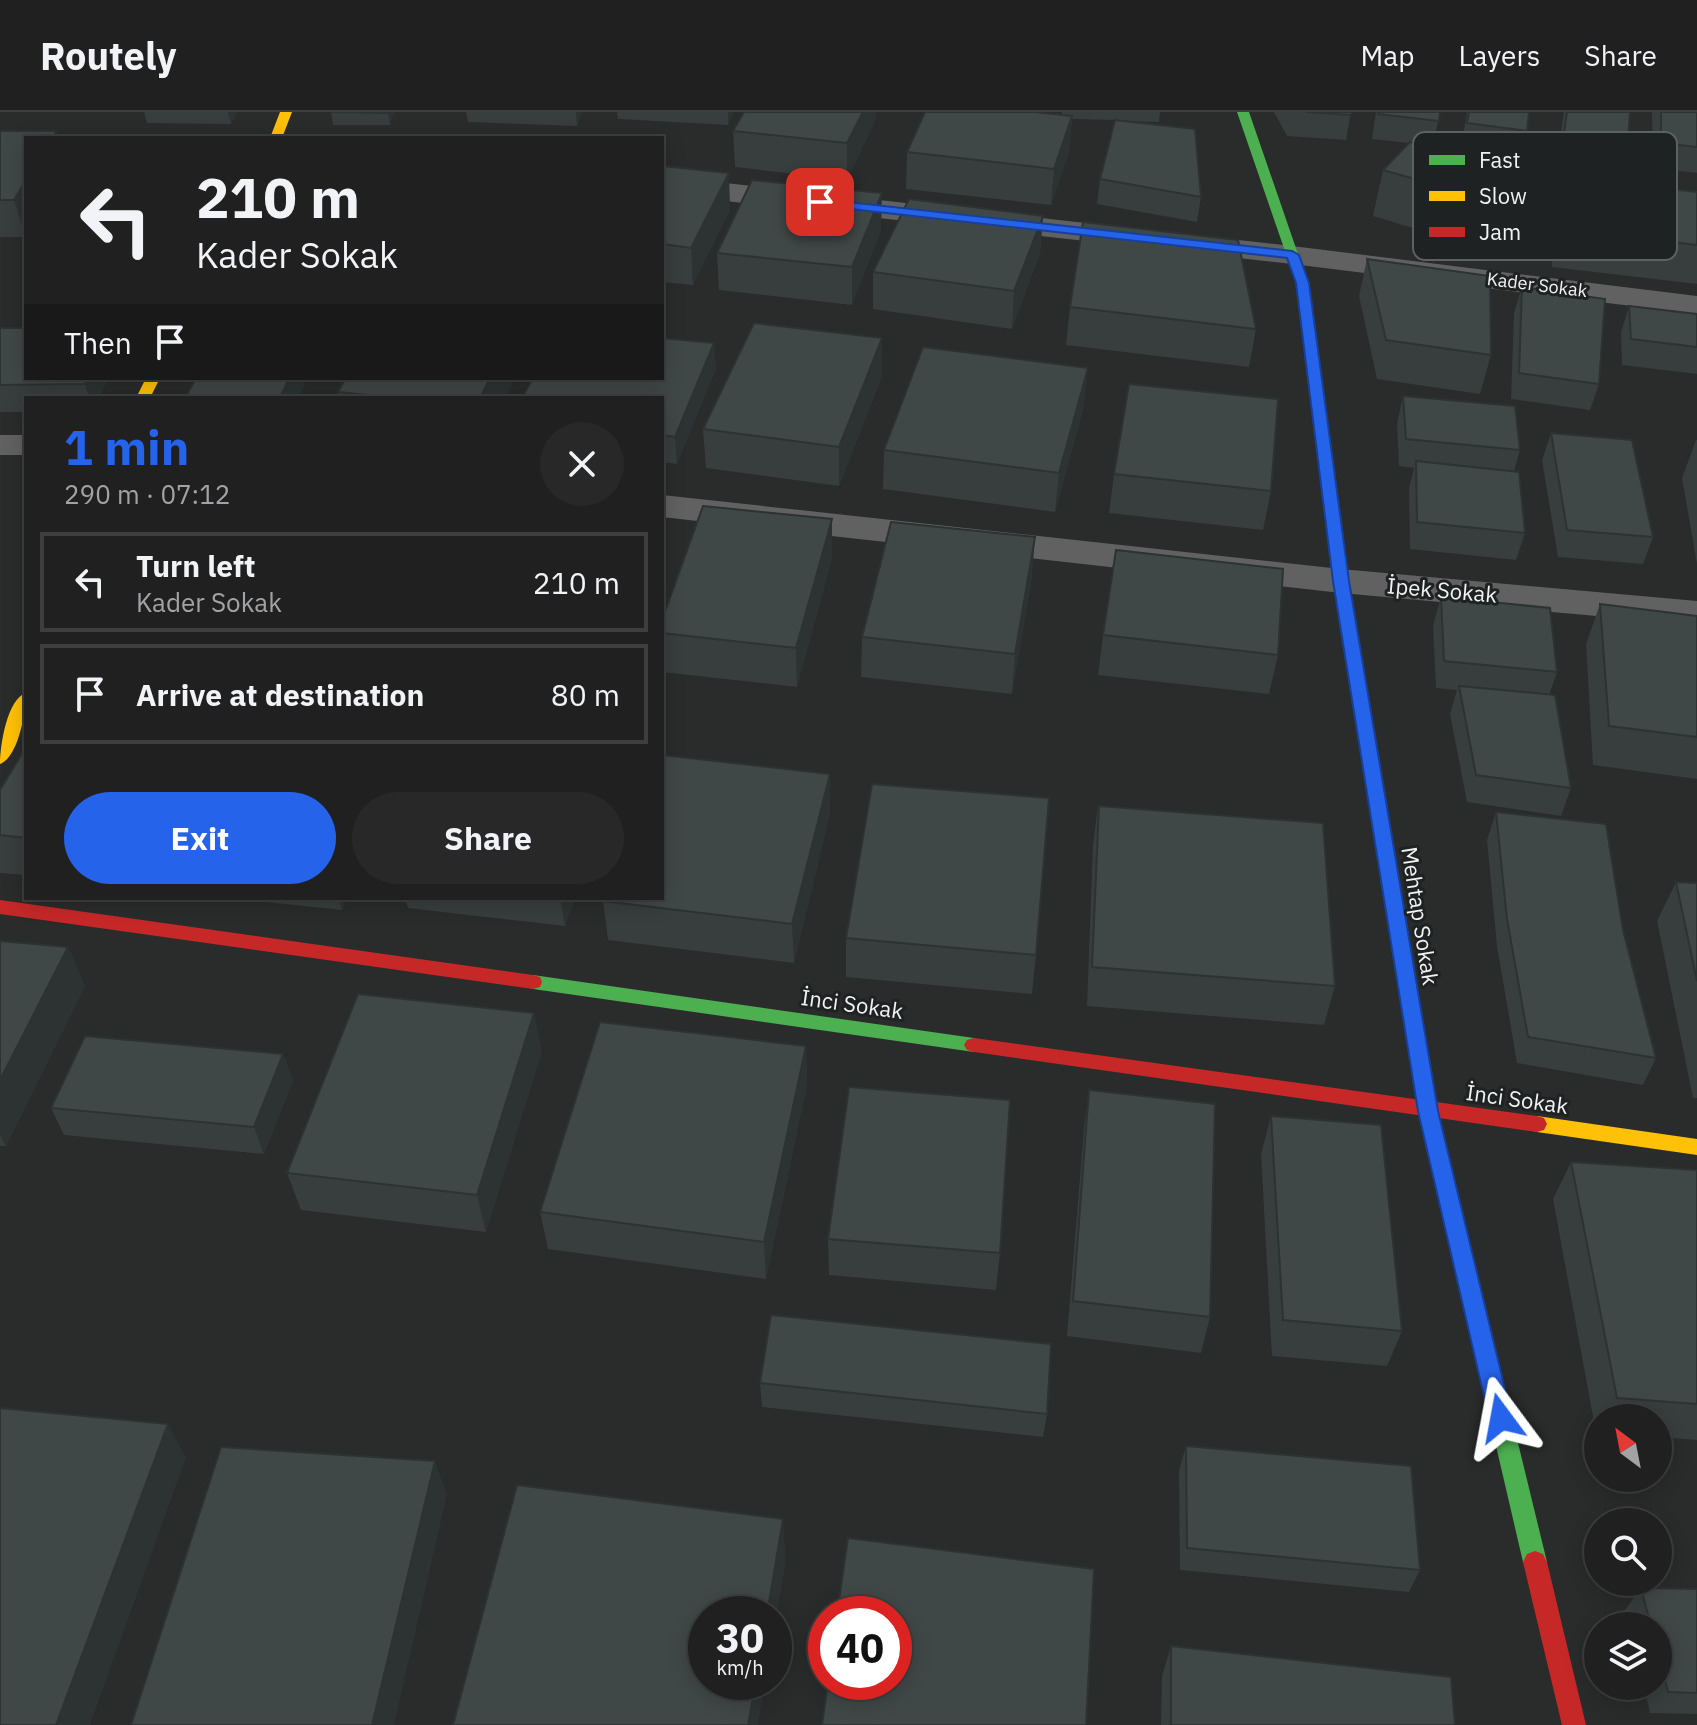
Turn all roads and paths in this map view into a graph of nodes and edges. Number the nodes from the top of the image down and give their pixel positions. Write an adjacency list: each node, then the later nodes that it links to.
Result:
1 (286, 112): 3 (street)
2 (1243, 112): 5 (street, Mehtap Sokak)
3 (277, 136)
4 (664, 185): 5 (street, Kader Sokak)
5 (1292, 255): 6 (street, Kader Sokak); 10 (street, Mehtap Sokak)
6 (1697, 305)
7 (0, 445): 8 (street)
8 (24, 445)
9 (664, 506): 10 (street, İpek Sokak)
10 (1341, 581): 11 (street, İpek Sokak); 15 (street, Mehtap Sokak)
11 (1697, 613)
12 (24, 703): 13 (street)
13 (0, 758)
14 (0, 907): 15 (street, İnci Sokak)
15 (1428, 1111): 16 (street, İnci Sokak); 17 (street, Mehtap Sokak)
16 (1697, 1147)
17 (1574, 1725)

